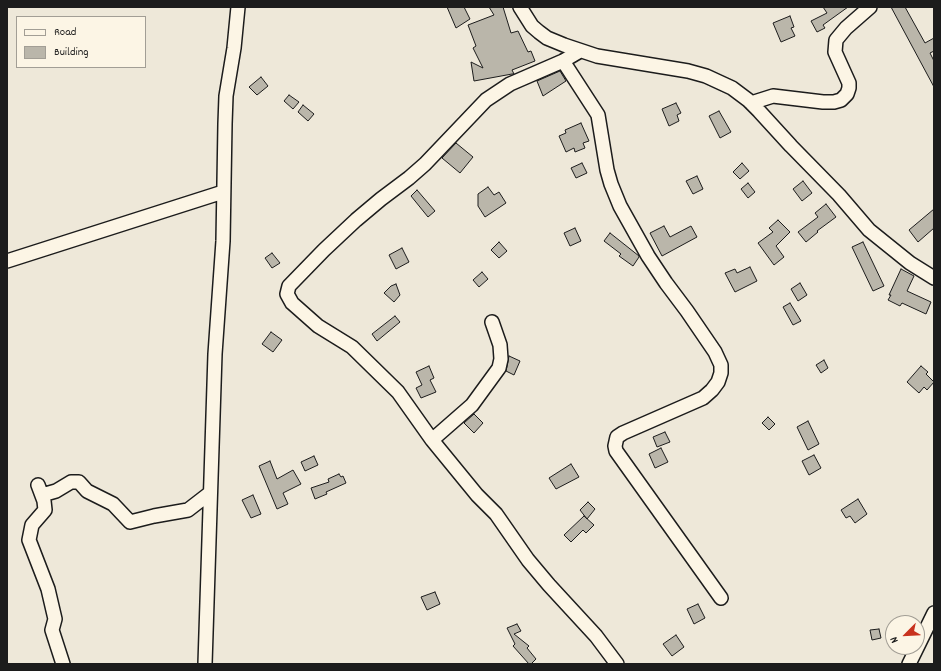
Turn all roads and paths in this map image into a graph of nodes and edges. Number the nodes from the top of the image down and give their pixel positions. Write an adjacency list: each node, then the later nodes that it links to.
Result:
1 (238, 7): 7 (street)
2 (520, 7): 4 (street)
3 (870, 7): 6 (street)
4 (580, 51): 5 (street); 6 (street)
5 (563, 61): 11 (street); 13 (street)
6 (751, 103): 9 (street)
7 (223, 192): 8 (street); 12 (street)
8 (7, 261)
9 (934, 278)
10 (492, 322): 11 (street)
11 (432, 440): 17 (street)
12 (210, 493): 15 (street); 16 (street)
13 (721, 598)
14 (934, 613): 18 (street)
15 (63, 664)
16 (205, 664)
17 (617, 664)
18 (909, 664)

